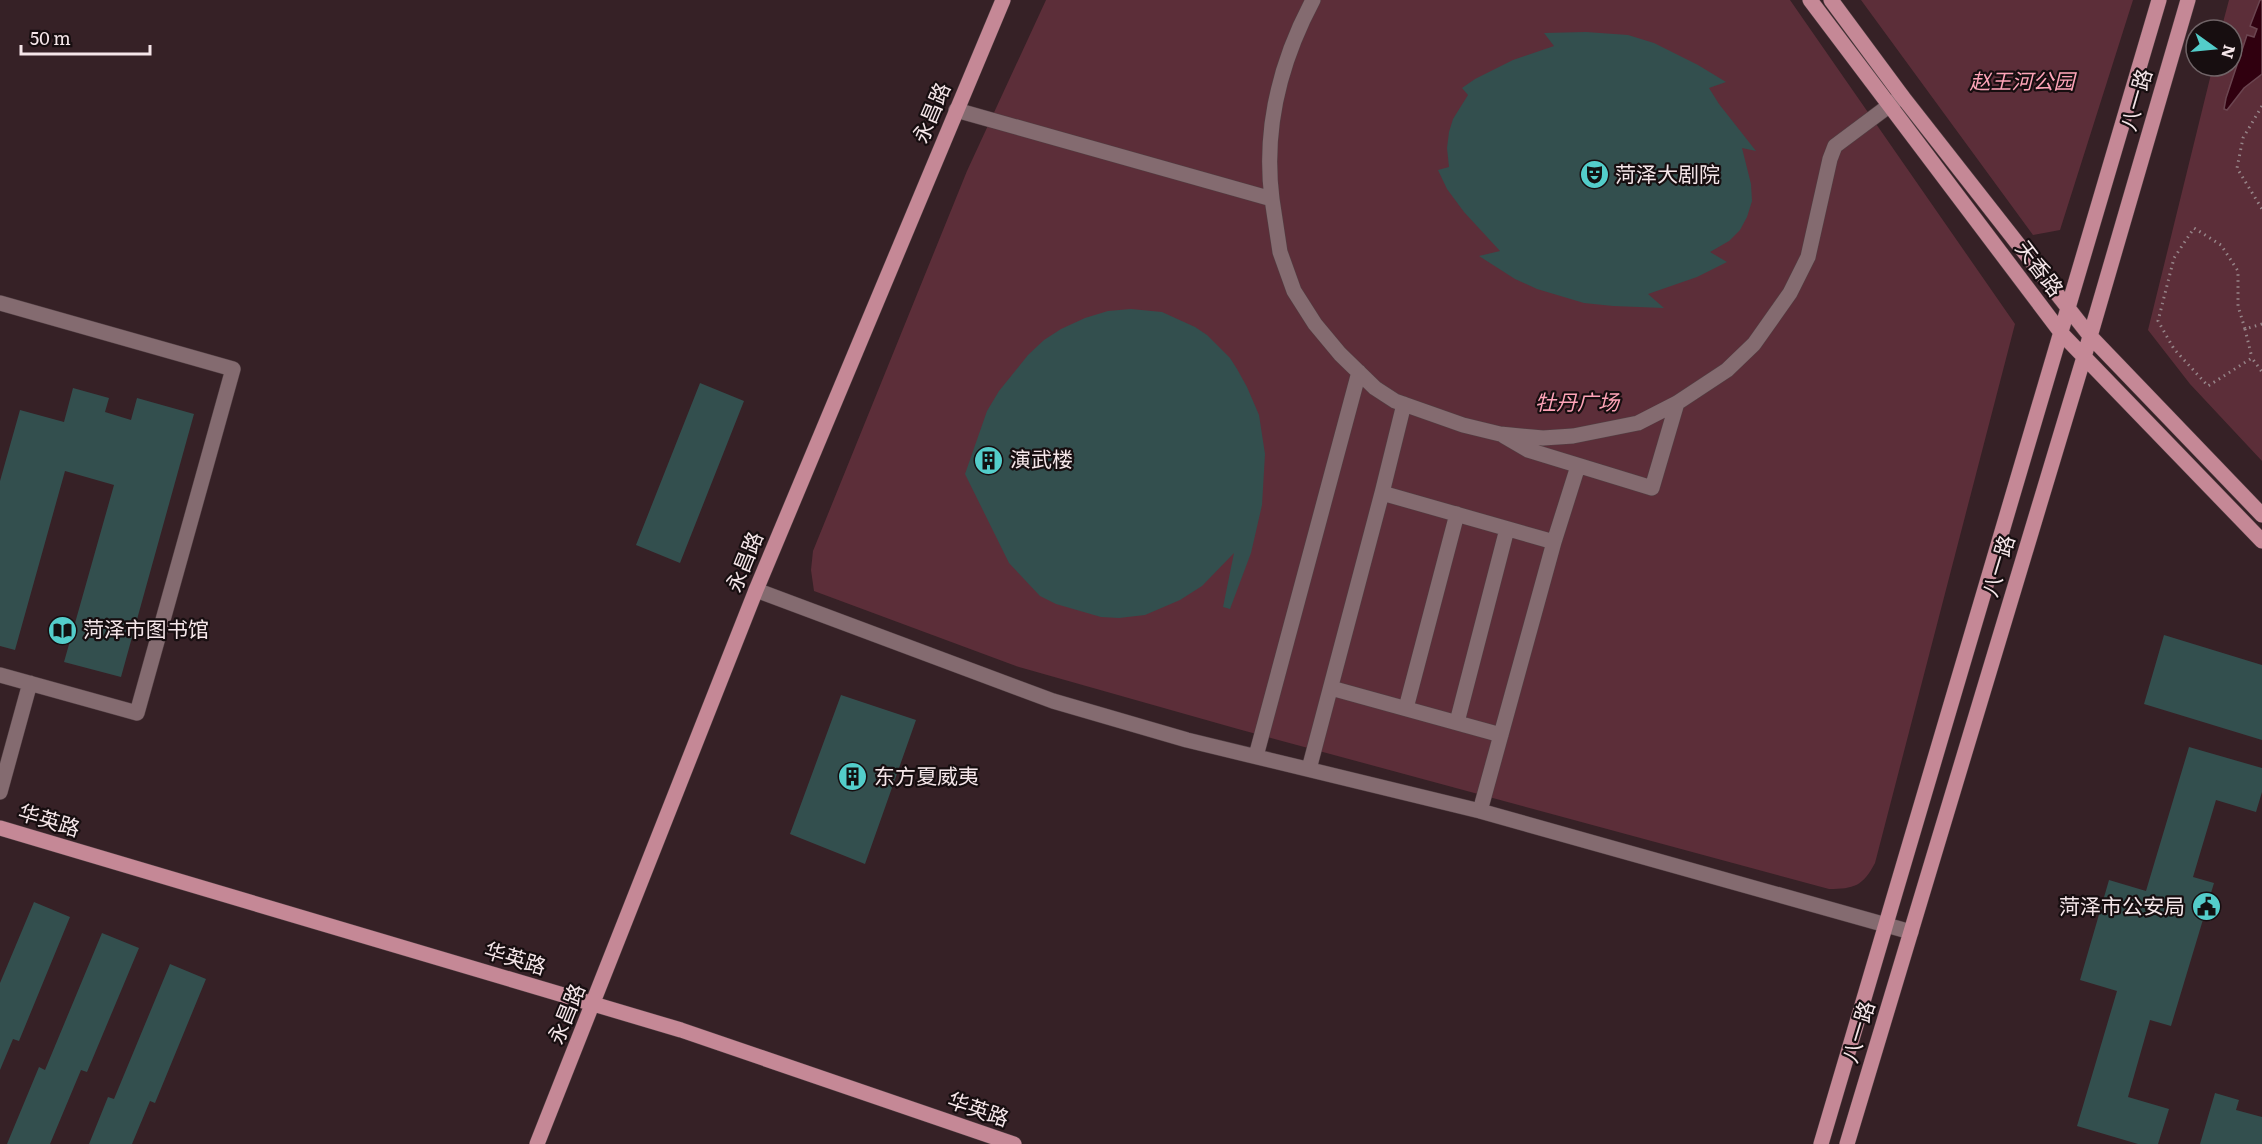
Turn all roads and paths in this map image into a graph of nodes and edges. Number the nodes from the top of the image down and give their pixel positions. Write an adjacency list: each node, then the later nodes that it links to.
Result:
1 (1002, 0): 10 (main road, 永昌路)
2 (1313, 0): 11 (street)
3 (1810, 0): 9 (main road, 天香路)
4 (1831, 0): 7 (main road, 天香路)
5 (2159, 0): 16 (main road)
6 (2188, 0): 17 (main road, 八一路)
7 (1902, 96): 9 (street); 17 (main road, 天香路)
8 (2262, 105): 12 (path)
9 (1888, 106): 16 (main road, 天香路); 22 (street)
10 (956, 110): 11 (street); 32 (main road, 永昌路)
11 (1272, 198): 20 (street)
12 (2262, 209)
13 (0, 303): 34 (street)
14 (2262, 324): 15 (path)
15 (2245, 329): 19 (path); 19 (path)
16 (2062, 334): 18 (main road, 天香路); 48 (main road)
17 (2090, 336): 18 (main road, 八一路); 28 (main road, 天香路)
18 (2084, 357): 30 (main road, 天香路); 44 (main road, 八一路)
19 (2252, 358): 21 (path)
20 (1359, 372): 23 (street); 39 (street)
21 (2262, 372)
22 (1677, 403): 24 (street); 25 (street)
23 (1404, 404): 24 (street); 26 (street)
24 (1500, 434): 25 (street)
25 (1578, 466): 31 (street)
26 (1382, 493): 27 (street); 35 (street)
27 (1457, 514): 29 (street); 36 (street)
28 (2262, 515)
29 (1507, 529): 31 (street); 37 (street)
30 (2262, 541)
31 (1554, 542): 38 (street)
32 (756, 590): 39 (street); 45 (main road, 永昌路)
33 (0, 675): 34 (street)
34 (30, 683): 41 (street)
35 (1330, 688): 36 (street); 40 (street)
36 (1406, 708): 37 (street)
37 (1457, 722): 38 (street)
38 (1501, 735): 42 (street)
39 (1256, 756): 40 (street)
40 (1309, 769): 42 (street)
41 (0, 792)
42 (1480, 811): 44 (street)
43 (0, 828): 45 (main road, 华英路)
44 (1911, 932): 49 (main road, 八一路)
45 (594, 1004): 46 (main road, 永昌路); 47 (main road, 华英路)
46 (537, 1144)
47 (1014, 1144)
48 (1821, 1144)
49 (1848, 1144)

